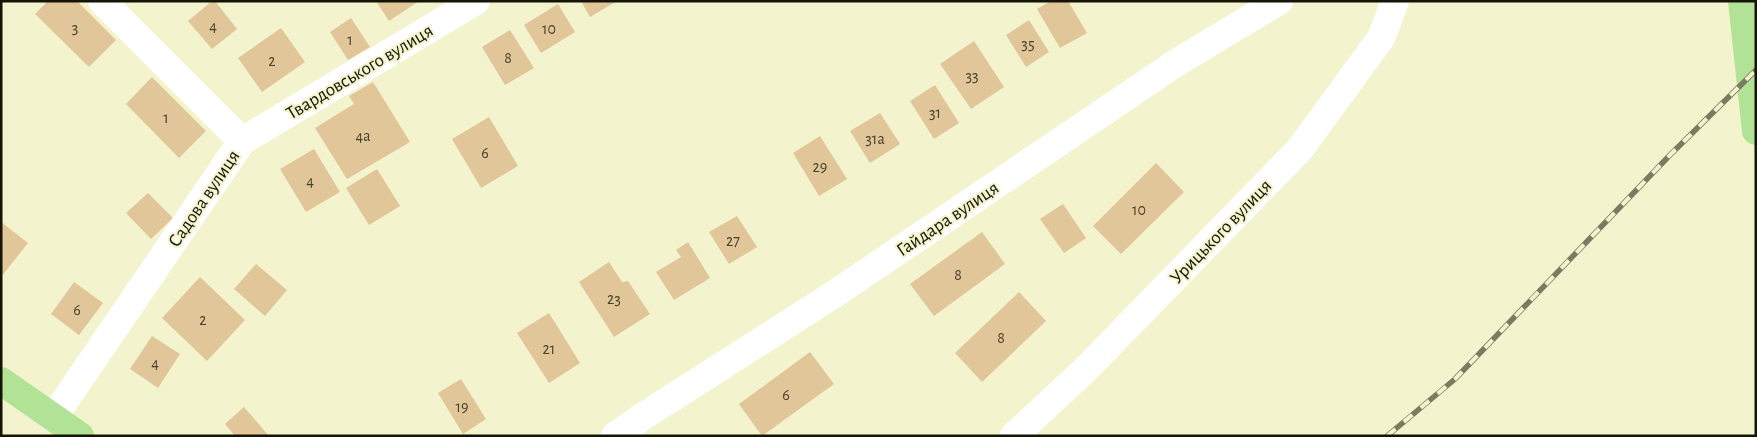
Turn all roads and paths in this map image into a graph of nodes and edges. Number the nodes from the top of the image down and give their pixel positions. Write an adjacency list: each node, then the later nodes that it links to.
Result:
1 (102, 1): 7 (street, Садова вулиця)
2 (476, 1): 7 (street, Твардовського вулиця)
3 (1279, 1): 11 (street, Гайдара вулиця)
4 (1395, 1): 12 (street, Урицького вулиця)
5 (1742, 1): 6 (main road)
6 (1756, 131)
7 (242, 141): 9 (street, Садова вулиця)
8 (1, 381): 9 (main road)
9 (53, 418): 10 (main road)
10 (80, 436)
11 (615, 436)
12 (1014, 436)

